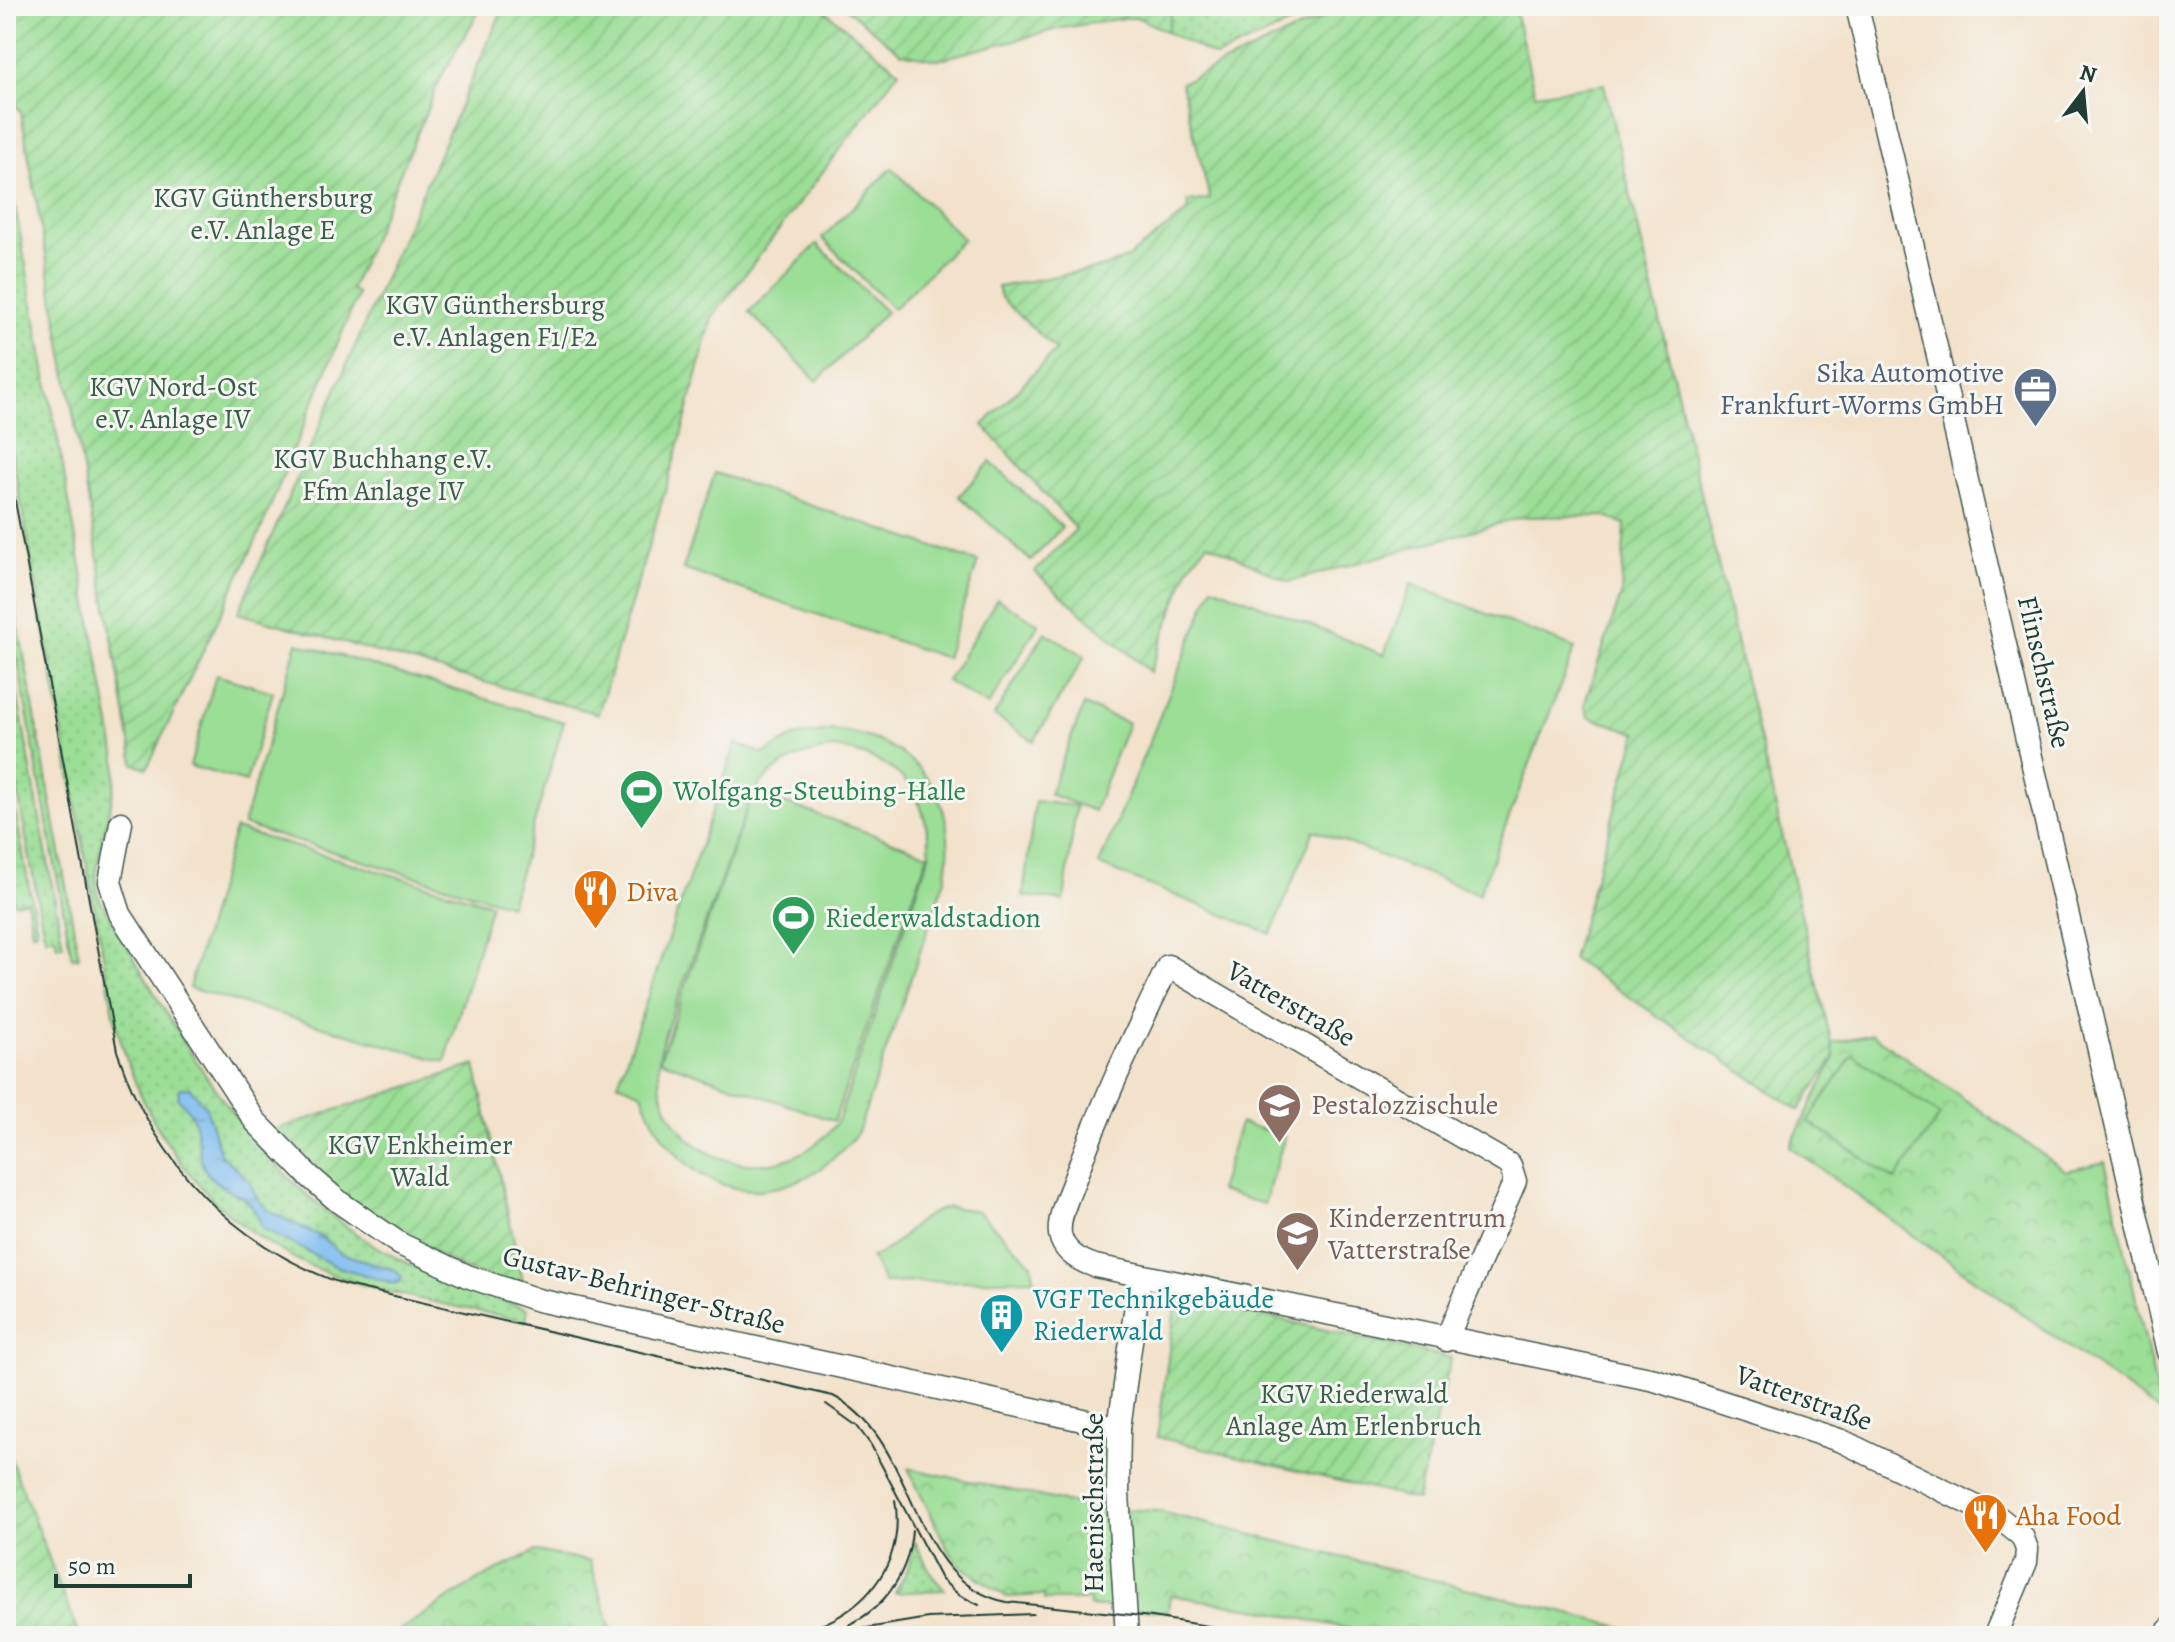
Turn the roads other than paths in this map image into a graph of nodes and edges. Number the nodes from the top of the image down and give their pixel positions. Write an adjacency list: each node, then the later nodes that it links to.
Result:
1 (1857, 6): 5 (street, Flinschstraße)
2 (121, 823): 6 (street, Gustav-Behringer-Straße)
3 (1140, 1276): 4 (street, Vatterstraße); 4 (street, Vatterstraße); 6 (street, Haenischstraße)
4 (1446, 1340): 7 (street, Vatterstraße)
5 (2169, 1352)
6 (1119, 1428): 8 (street, Haenischstraße)
7 (1996, 1633)
8 (1127, 1636)

